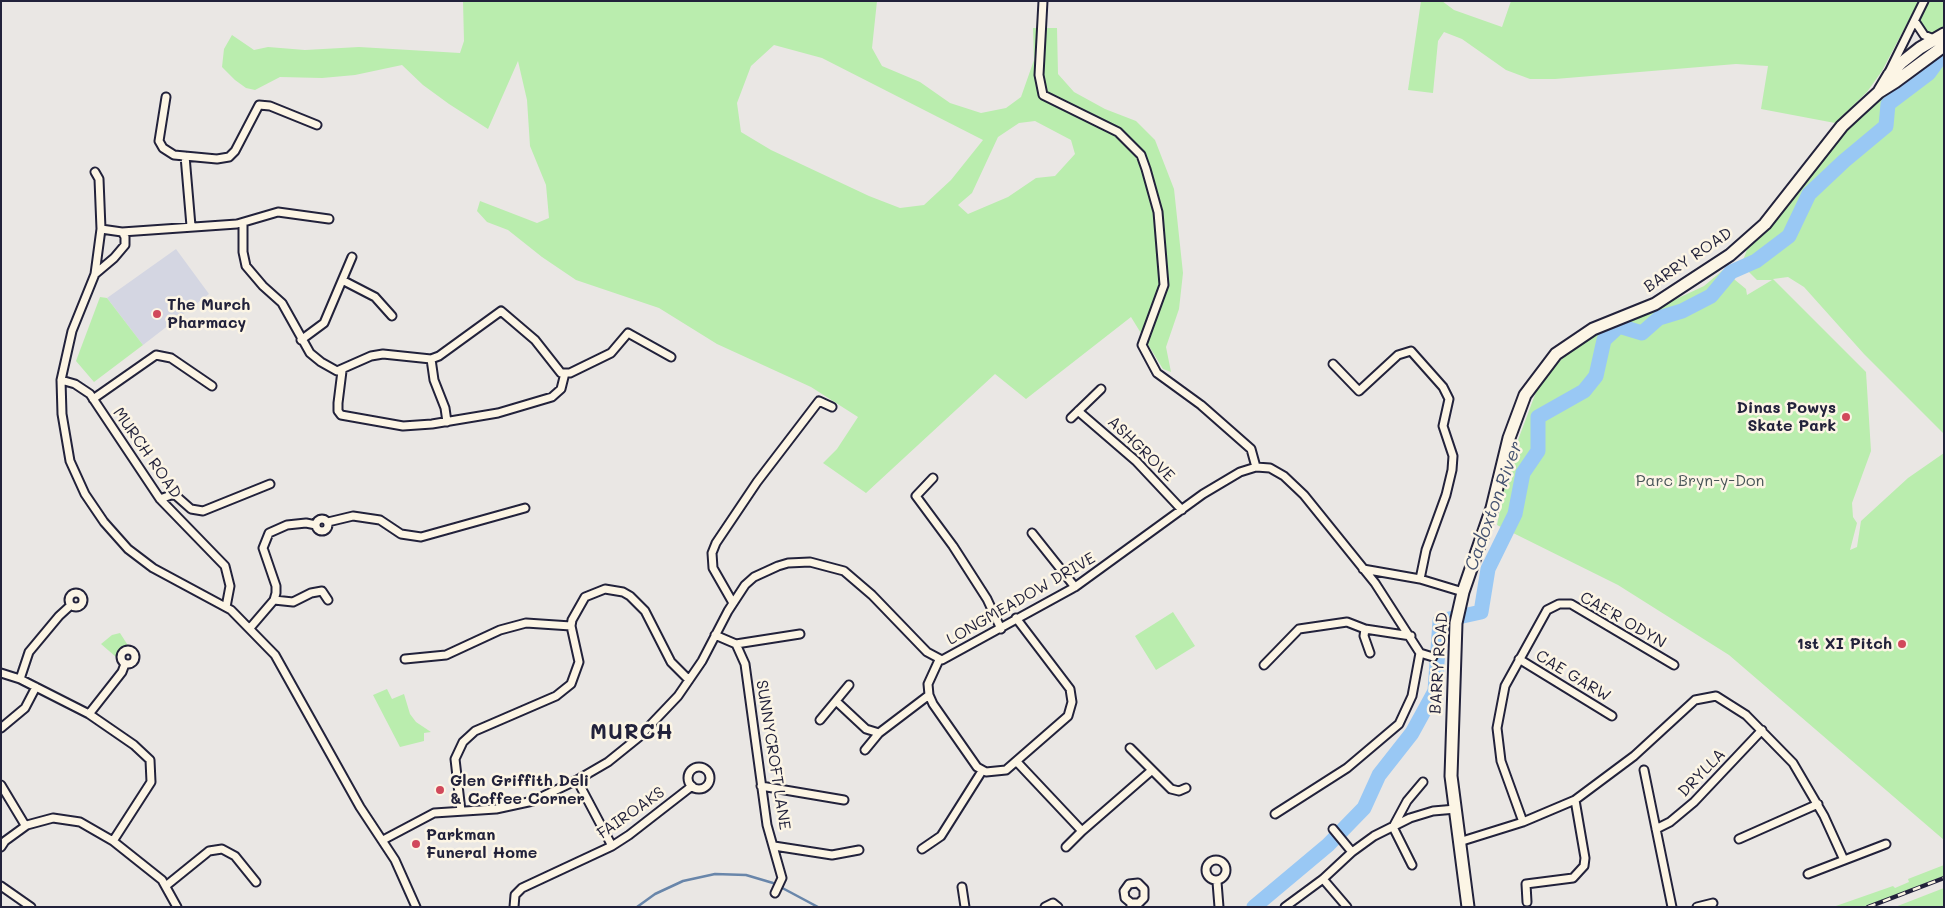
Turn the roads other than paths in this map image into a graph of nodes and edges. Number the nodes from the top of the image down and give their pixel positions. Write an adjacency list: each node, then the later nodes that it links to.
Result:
1 (1044, 1): 38 (street)
2 (1924, 1): 3 (street)
3 (1916, 23): 4 (street); 5 (street)
4 (1939, 36): 7 (main road, BARRY ROAD)
5 (1900, 46): 7 (street); 9 (street)
6 (1944, 46): 8 (main road, BARRY ROAD)
7 (1910, 56): 8 (street); 9 (main road, BARRY ROAD)
8 (1922, 61): 10 (main road, BARRY ROAD)
9 (1889, 75): 10 (main road, BARRY ROAD)
10 (1879, 92): 48 (main road, BARRY ROAD)
11 (166, 97): 13 (street)
12 (317, 125): 13 (street)
13 (185, 156): 17 (street)
14 (95, 172): 18 (street)
15 (329, 219): 16 (street)
16 (243, 223): 17 (street); 24 (street)
17 (191, 226): 19 (street)
18 (102, 229): 19 (street); 21 (street)
19 (122, 232): 21 (street)
20 (352, 257): 22 (street)
21 (95, 274): 30 (street)
22 (344, 281): 23 (street); 24 (street)
23 (392, 316)
24 (301, 340): 28 (street)
25 (671, 357): 29 (street)
26 (431, 359): 28 (street); 29 (street); 37 (street)
27 (1333, 364): 46 (street)
28 (342, 371): 37 (street)
29 (565, 373): 37 (street)
30 (61, 380): 33 (street, MURCH ROAD); 53 (street)
31 (212, 386): 33 (street)
32 (1101, 389): 35 (street)
33 (93, 399): 41 (street, MURCH ROAD)
34 (832, 407): 51 (street)
35 (1078, 411): 36 (street); 43 (street, ASHGROVE)
36 (1070, 418)
37 (447, 422)
38 (1256, 467): 43 (street, LONGMEADOW DRIVE); 45 (street)
39 (933, 478): 57 (street)
40 (270, 484): 41 (street)
41 (160, 499): 53 (street, MURCH ROAD)
42 (525, 508): 49 (street)
43 (1182, 510): 47 (street, LONGMEADOW DRIVE)
44 (1032, 533): 47 (street)
45 (1363, 568): 46 (street); 61 (street)
46 (1420, 579): 48 (street)
47 (1075, 587): 54 (street, LONGMEADOW DRIVE)
48 (1463, 592): 100 (main road, BARRY ROAD)
49 (274, 600): 50 (street); 56 (street)
50 (328, 600)
51 (733, 603): 60 (street, LONGMEADOW DRIVE); 68 (street, LONGMEADOW DRIVE)
52 (71, 605): 73 (street)
53 (226, 607): 56 (street)
54 (1016, 618): 57 (street, LONGMEADOW DRIVE); 87 (street)
55 (571, 626): 66 (street); 74 (street); 101 (street)
56 (250, 628): 110 (street)
57 (1001, 629): 68 (street, LONGMEADOW DRIVE)
58 (1365, 629): 61 (street); 63 (street); 70 (street)
59 (800, 634): 62 (street)
60 (716, 635): 62 (street); 74 (street, LONGMEADOW DRIVE)
61 (1411, 636): 64 (street)
62 (736, 644): 95 (street, SUNNYCROFT LANE)
63 (1370, 653)
64 (1420, 653): 65 (street); 102 (street)
65 (1433, 657)
66 (406, 659)
67 (1519, 659): 71 (street, CAE'R ODYN); 80 (street, CAE GARW); 103 (street, CAE'R ODYN)
68 (938, 660): 77 (street)
69 (126, 664): 79 (street)
70 (1264, 665)
71 (1674, 665)
72 (1, 673): 73 (street)
73 (20, 679): 76 (street)
74 (690, 680): 91 (street, LONGMEADOW DRIVE)
75 (849, 685): 78 (street)
76 (36, 687): 79 (street); 82 (street)
77 (929, 696): 84 (street); 89 (street)
78 (836, 701): 81 (street); 84 (street)
79 (89, 714): 111 (street)
80 (1612, 716)
81 (820, 720)
82 (1, 728)
83 (1762, 730): 98 (street); 99 (street); 107 (street, DRYLLA)
84 (879, 733): 86 (street)
85 (1130, 748): 90 (street)
86 (865, 750)
87 (1017, 762): 89 (street); 108 (street)
88 (1644, 770): 107 (street)
89 (982, 771): 118 (street)
90 (1150, 771): 96 (street); 108 (street)
91 (577, 780): 101 (street, LONGMEADOW DRIVE); 114 (street)
92 (1423, 782): 105 (street)
93 (1, 785): 104 (street)
94 (692, 786): 114 (street, FAIROAKS)
95 (761, 786): 97 (street); 115 (street, SUNNYCROFT LANE)
96 (1186, 788)
97 (844, 800)
98 (1575, 800): 103 (street); 131 (street)
99 (1818, 804): 109 (street); 121 (street)
100 (1456, 809): 105 (street); 112 (main road, BARRY ROAD)
101 (461, 811): 110 (street, LONGMEADOW DRIVE)
102 (1275, 814)
103 (1523, 822): 112 (street)
104 (26, 825): 111 (street); 116 (street)
105 (1393, 827): 120 (street); 122 (street)
106 (1333, 829): 120 (street)
107 (1656, 829): 144 (street)
108 (1082, 831): 117 (street)
109 (1739, 839)
110 (384, 840): 135 (street)
111 (113, 841): 127 (street)
112 (1459, 842): 143 (main road, BARRY ROAD)
113 (1886, 844): 121 (street)
114 (612, 846): 136 (street, FAIROAKS)
115 (774, 846): 119 (street); 130 (street, SUNNYCROFT LANE)
116 (1, 847)
117 (1066, 847)
118 (922, 849)
119 (859, 850)
120 (1352, 852): 124 (street)
121 (1844, 860): 123 (street)
122 (1412, 865)
123 (1808, 874)
124 (1323, 879): 141 (street); 142 (street)
125 (256, 882): 127 (street)
126 (1217, 882): 140 (street)
127 (167, 885): 134 (street)
128 (1, 886): 133 (street)
129 (962, 887): 137 (street)
130 (775, 892)
131 (1527, 902)
132 (1713, 903): 145 (street)
133 (31, 907)
134 (177, 907)
135 (416, 907)
136 (514, 907)
137 (965, 907)
138 (1045, 907): 139 (street)
139 (1058, 907)
140 (1219, 907)
141 (1286, 907)
142 (1347, 907)
143 (1468, 907)
144 (1672, 907)
145 (1697, 907)

